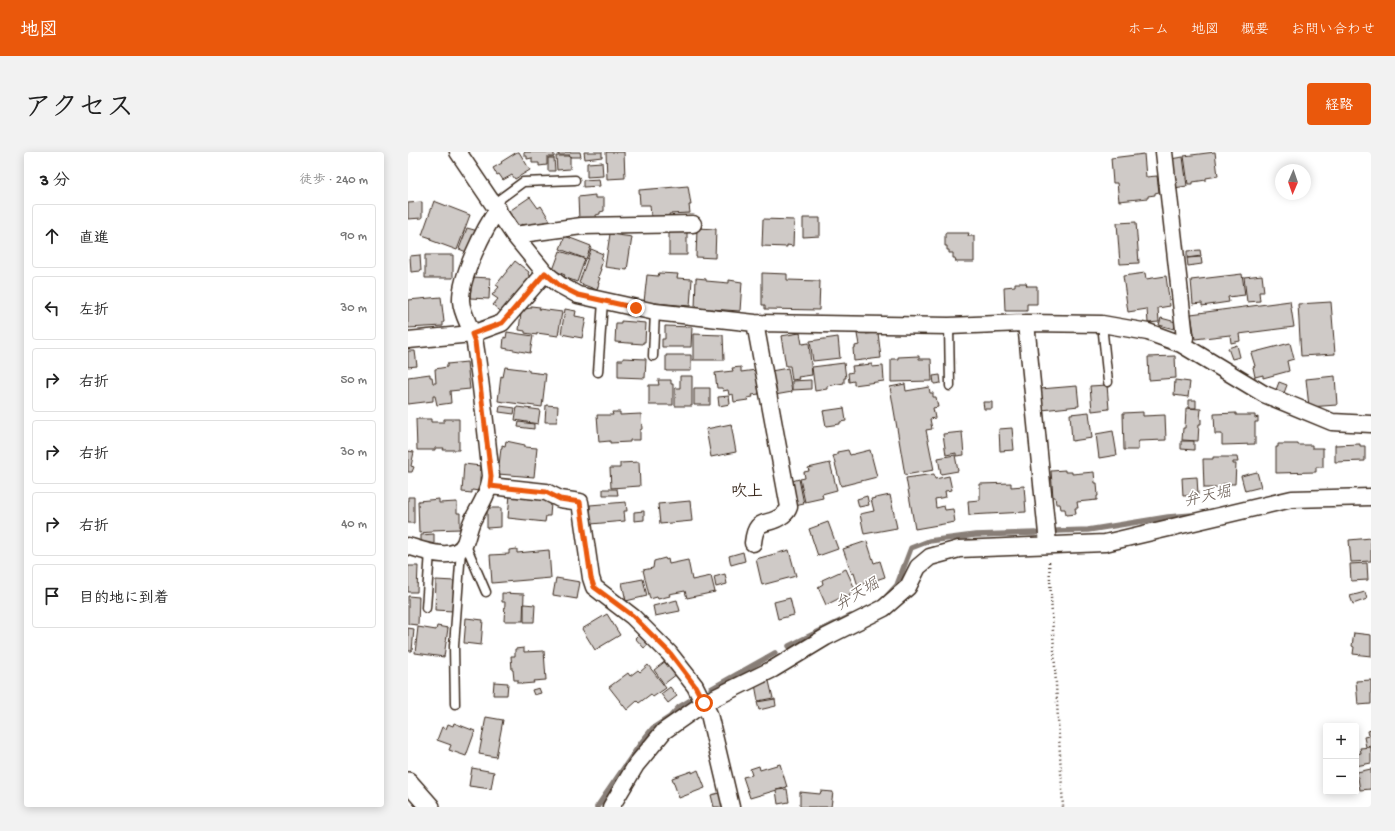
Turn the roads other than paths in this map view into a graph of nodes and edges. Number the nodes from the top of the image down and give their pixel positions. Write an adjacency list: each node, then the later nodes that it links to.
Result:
1 (458, 152): 4 (street)
2 (1164, 152): 16 (street)
3 (575, 180): 4 (lane)
4 (496, 206): 6 (street); 14 (street)
5 (693, 224): 6 (street)
6 (514, 235): 7 (street)
7 (545, 273): 8 (street); 14 (street)
8 (603, 301): 9 (street); 18 (lane)
9 (655, 312): 10 (street); 17 (lane)
10 (755, 323): 13 (street); 24 (street)
11 (1026, 323): 12 (street); 13 (street); 25 (street)
12 (1102, 324): 16 (street); 19 (lane)
13 (949, 326): 20 (lane)
14 (472, 334): 15 (street); 22 (street)
15 (408, 340)
16 (1182, 344): 21 (street)
17 (653, 356)
18 (598, 372)
19 (1108, 382)
20 (950, 386)
21 (1371, 424)
22 (490, 486): 27 (street); 31 (street)
23 (1371, 497): 25 (street)
24 (752, 543)
25 (1048, 544): 31 (street)
26 (408, 546): 28 (street)
27 (463, 546): 28 (street); 29 (lane); 32 (lane)
28 (430, 552): 30 (lane)
29 (486, 592)
30 (426, 608)
31 (704, 703): 35 (street); 36 (street)
32 (455, 704)
33 (408, 782): 34 (street)
34 (430, 807)
35 (611, 807)
36 (731, 807)

